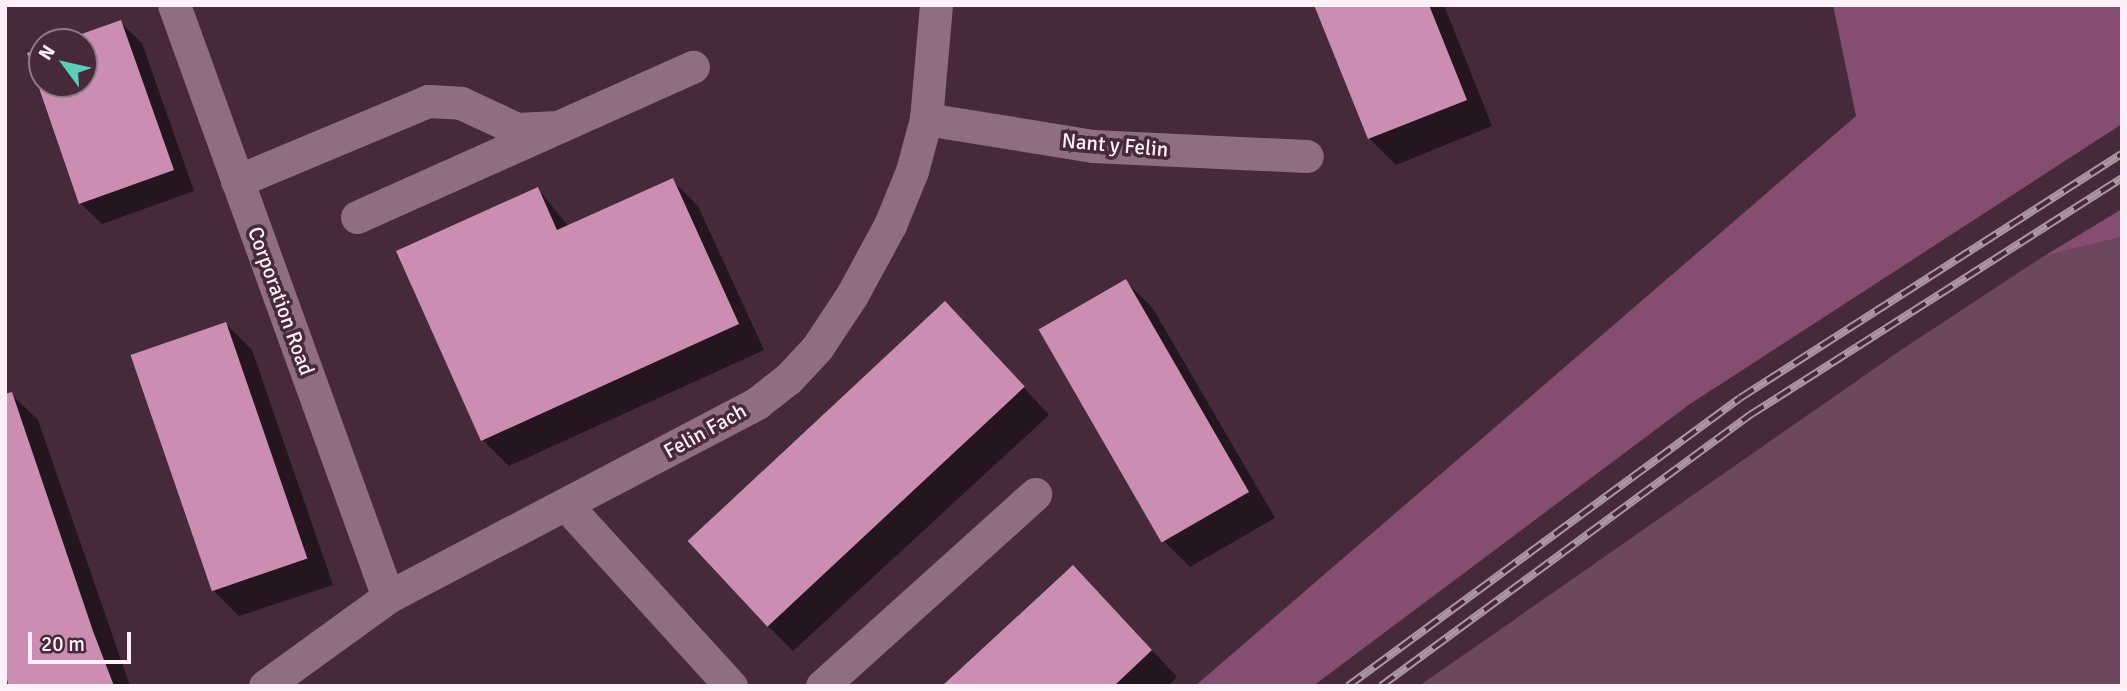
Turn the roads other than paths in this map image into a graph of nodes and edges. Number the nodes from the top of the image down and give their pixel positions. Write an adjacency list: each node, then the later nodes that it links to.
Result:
1 (174, 5): 7 (street, Corporation Road)
2 (936, 5): 4 (street, Felin Fach)
3 (693, 67): 5 (street)
4 (926, 119): 6 (street, Nant y Felin); 10 (street, Felin Fach)
5 (561, 126): 7 (street); 8 (street)
6 (1307, 156)
7 (237, 181): 11 (street, Corporation Road)
8 (357, 217)
9 (1035, 494): 14 (street)
10 (567, 506): 11 (street, Felin Fach); 13 (street)
11 (388, 597): 12 (street, Felin Fach)
12 (265, 686)
13 (731, 686)
14 (822, 686)

